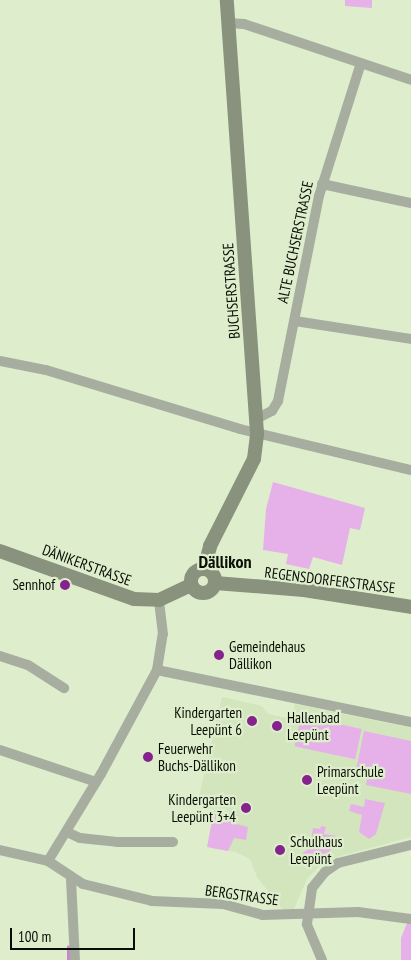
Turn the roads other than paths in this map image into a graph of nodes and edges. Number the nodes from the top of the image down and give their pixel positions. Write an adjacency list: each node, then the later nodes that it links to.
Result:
1 (227, 0): 2 (street, BUCHSERSTRASSE)
2 (229, 23): 3 (street); 10 (street, BUCHSERSTRASSE)
3 (360, 63): 4 (street); 5 (street, ALTE BUCHSERSTRASSE)
4 (411, 80)
5 (322, 184): 6 (street); 7 (street, ALTE BUCHSERSTRASSE)
6 (411, 203)
7 (295, 321): 8 (street); 10 (street, ALTE BUCHSERSTRASSE)
8 (411, 339)
9 (0, 362): 10 (street)
10 (257, 426): 11 (street); 13 (street, BUCHSERSTRASSE)
11 (411, 470)
12 (0, 551): 16 (street, DÄNIKERSTRASSE)
13 (204, 569): 14 (street); 15 (street)
14 (215, 583): 15 (street); 17 (street, REGENSDORFERSTRASSE)
15 (191, 586): 16 (street, DÄNIKERSTRASSE)
16 (159, 600): 19 (street)
17 (411, 607)
18 (0, 656): 20 (street)
19 (157, 670): 21 (street); 23 (street)
20 (64, 688)
21 (411, 722)
22 (0, 750): 23 (street)
23 (96, 782): 24 (street)
24 (67, 832): 25 (street); 28 (street)
25 (173, 842)
26 (411, 845): 30 (street)
27 (0, 850): 28 (street)
28 (48, 861): 29 (street, BERGSTRASSE)
29 (71, 879): 30 (street, BERGSTRASSE); 32 (street)
30 (307, 915): 31 (street, BERGSTRASSE); 33 (street)
31 (411, 919)
32 (75, 960)
33 (322, 960)

